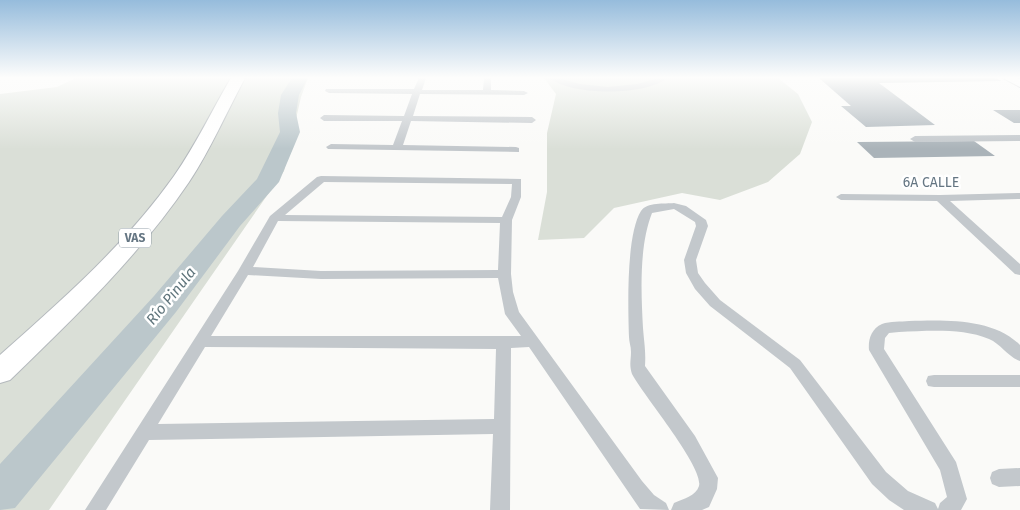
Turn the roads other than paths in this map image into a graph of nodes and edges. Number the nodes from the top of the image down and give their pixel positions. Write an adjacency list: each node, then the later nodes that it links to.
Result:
1 (214, 102): 23 (highway, VAS)
2 (225, 102): 25 (highway, VAS)
3 (413, 102): 5 (street)
4 (324, 118): 5 (street)
5 (407, 119): 6 (street); 10 (street)
6 (532, 120)
7 (915, 138): 8 (street)
8 (1020, 138)
9 (331, 147): 10 (street)
10 (397, 148): 11 (street)
11 (516, 150)
12 (1020, 196): 14 (street, 6A CALLE)
13 (841, 197): 14 (street, 6A CALLE)
14 (940, 198): 18 (street)
15 (274, 218): 16 (street); 16 (street); 17 (street)
16 (506, 220): 19 (street)
17 (244, 271): 19 (street); 21 (street)
18 (1020, 271)
19 (504, 274): 20 (street)
20 (533, 340): 22 (street); 34 (street)
21 (199, 342): 22 (street); 29 (street)
22 (504, 343): 28 (street)
23 (0, 355)
24 (1020, 355): 37 (street)
25 (0, 372)
26 (934, 381): 27 (street)
27 (1020, 381)
28 (502, 426): 29 (street); 33 (street)
29 (143, 432): 32 (street)
30 (1020, 477): 31 (street)
31 (999, 478)
32 (95, 510)
33 (500, 510)
34 (660, 510)
35 (681, 510): 36 (street)
36 (928, 510)
37 (946, 510)

